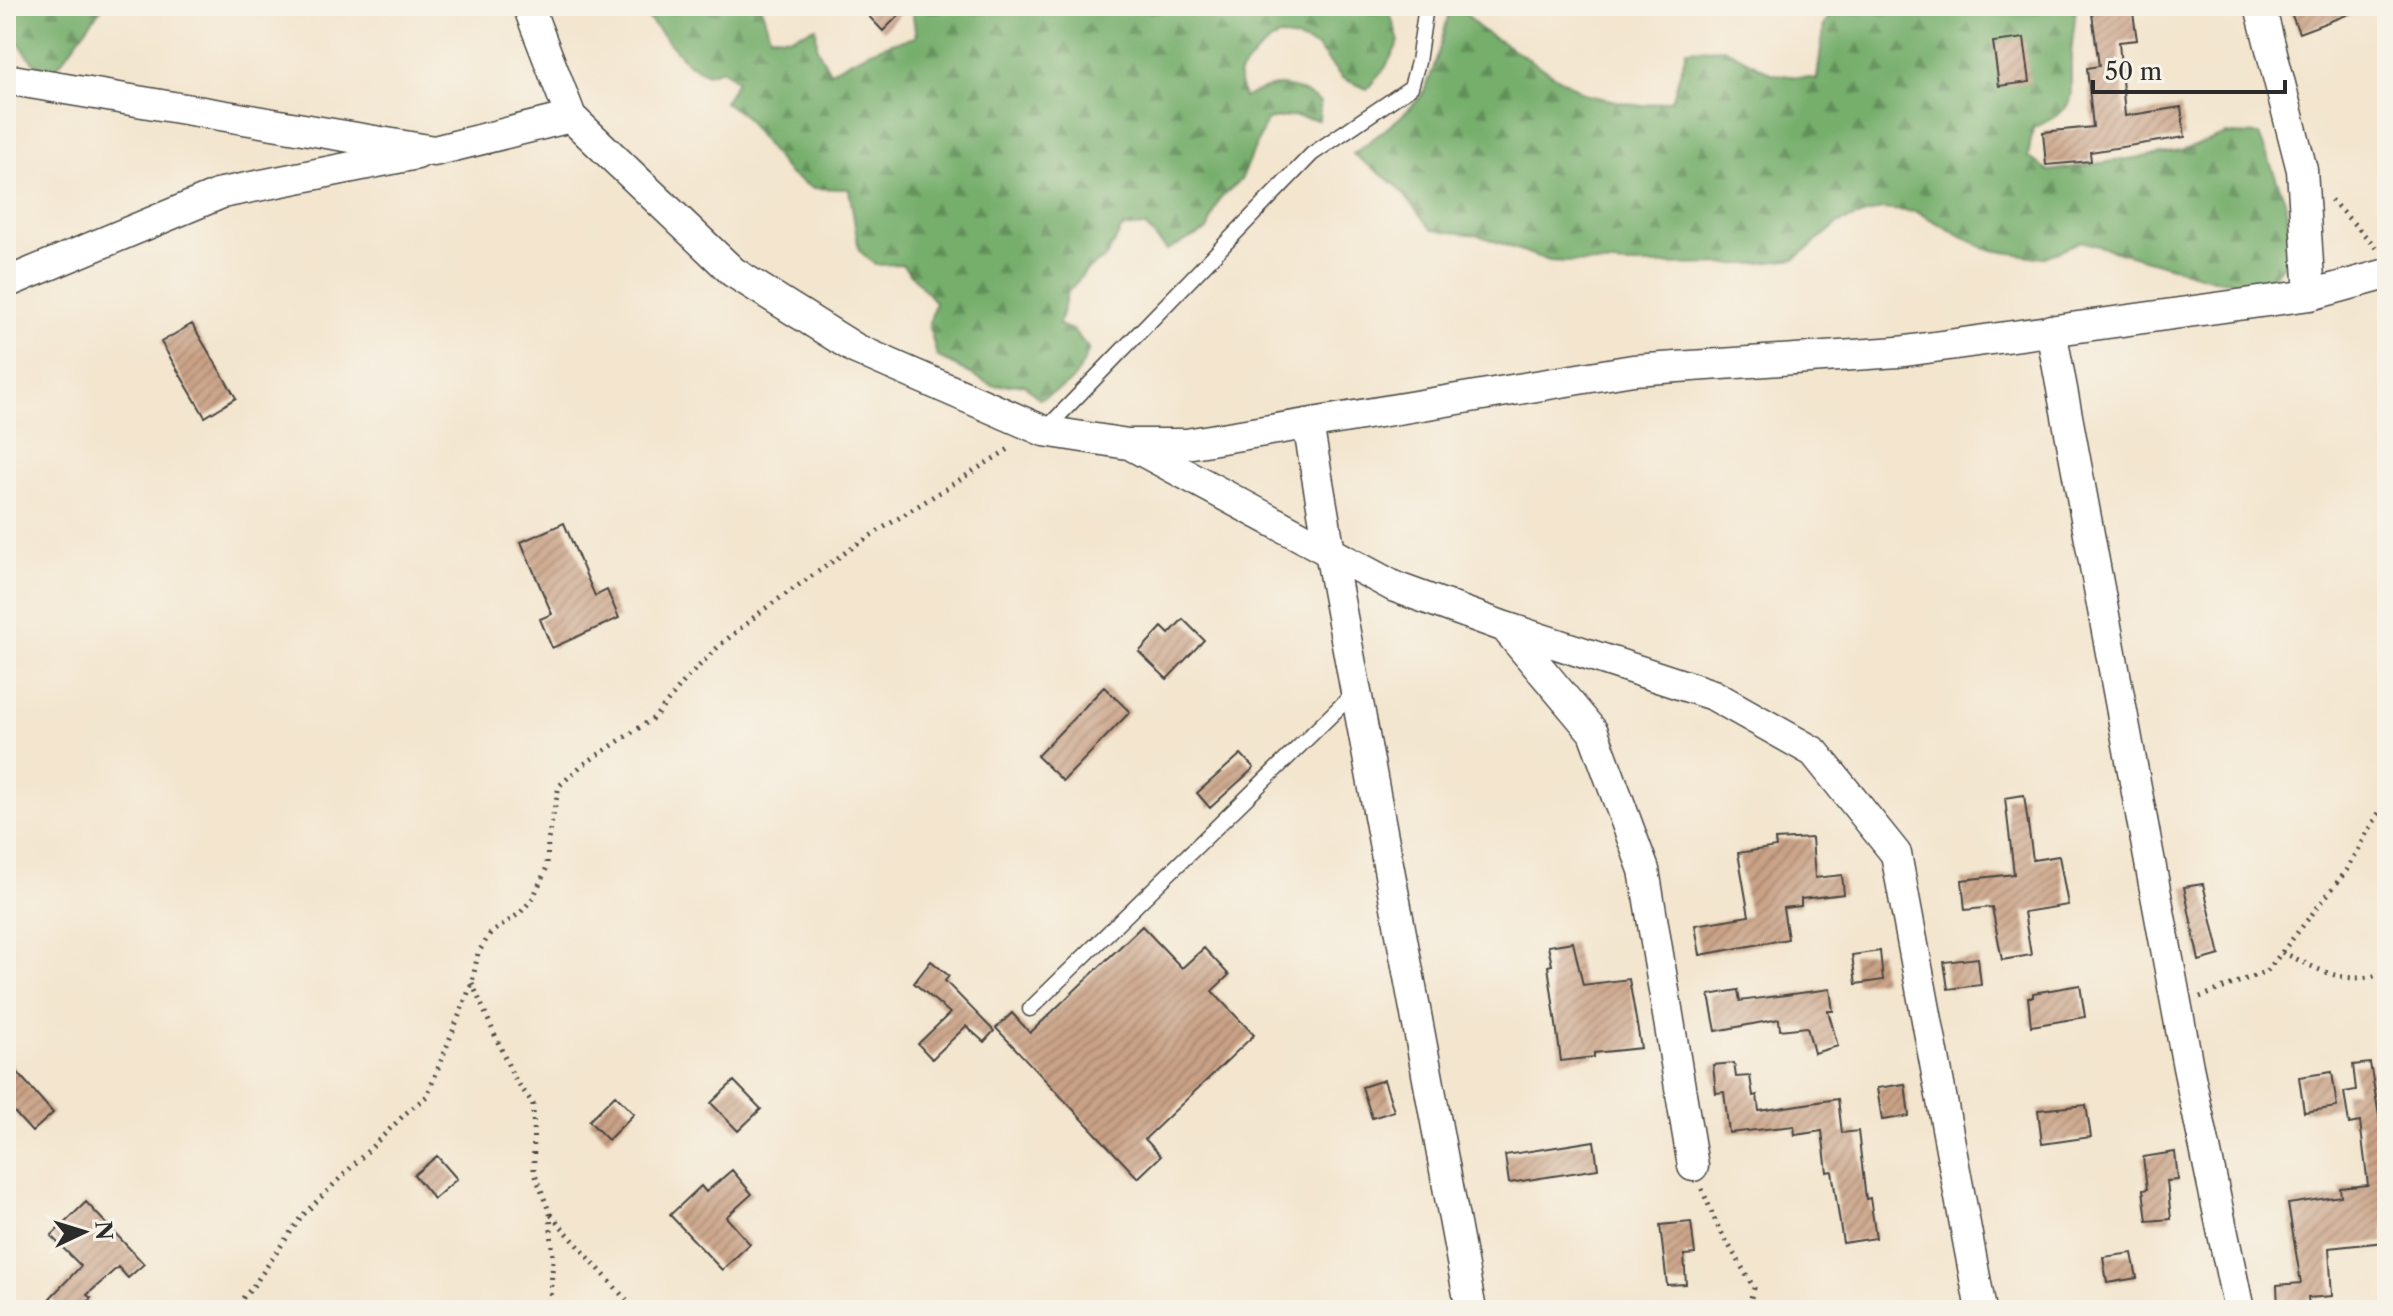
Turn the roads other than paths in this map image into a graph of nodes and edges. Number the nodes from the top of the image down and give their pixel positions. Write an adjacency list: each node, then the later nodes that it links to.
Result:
1 (528, 6): 5 (street)
2 (1426, 6): 12 (lane)
3 (2260, 6): 9 (street)
4 (6, 79): 6 (street)
5 (571, 117): 6 (street); 12 (street)
6 (434, 151): 8 (street)
7 (2387, 274): 9 (street)
8 (6, 283)
9 (2310, 295): 10 (street)
10 (2051, 330): 11 (street); 21 (street)
11 (1308, 424): 13 (street); 14 (street)
12 (1044, 431): 13 (street)
13 (1128, 444): 14 (street)
14 (1330, 552): 15 (street); 16 (street)
15 (1505, 627): 18 (street); 20 (street)
16 (1356, 691): 17 (lane); 19 (street)
17 (1030, 1009)
18 (1693, 1166)
19 (1471, 1310)
20 (1981, 1310)
21 (2239, 1310)

